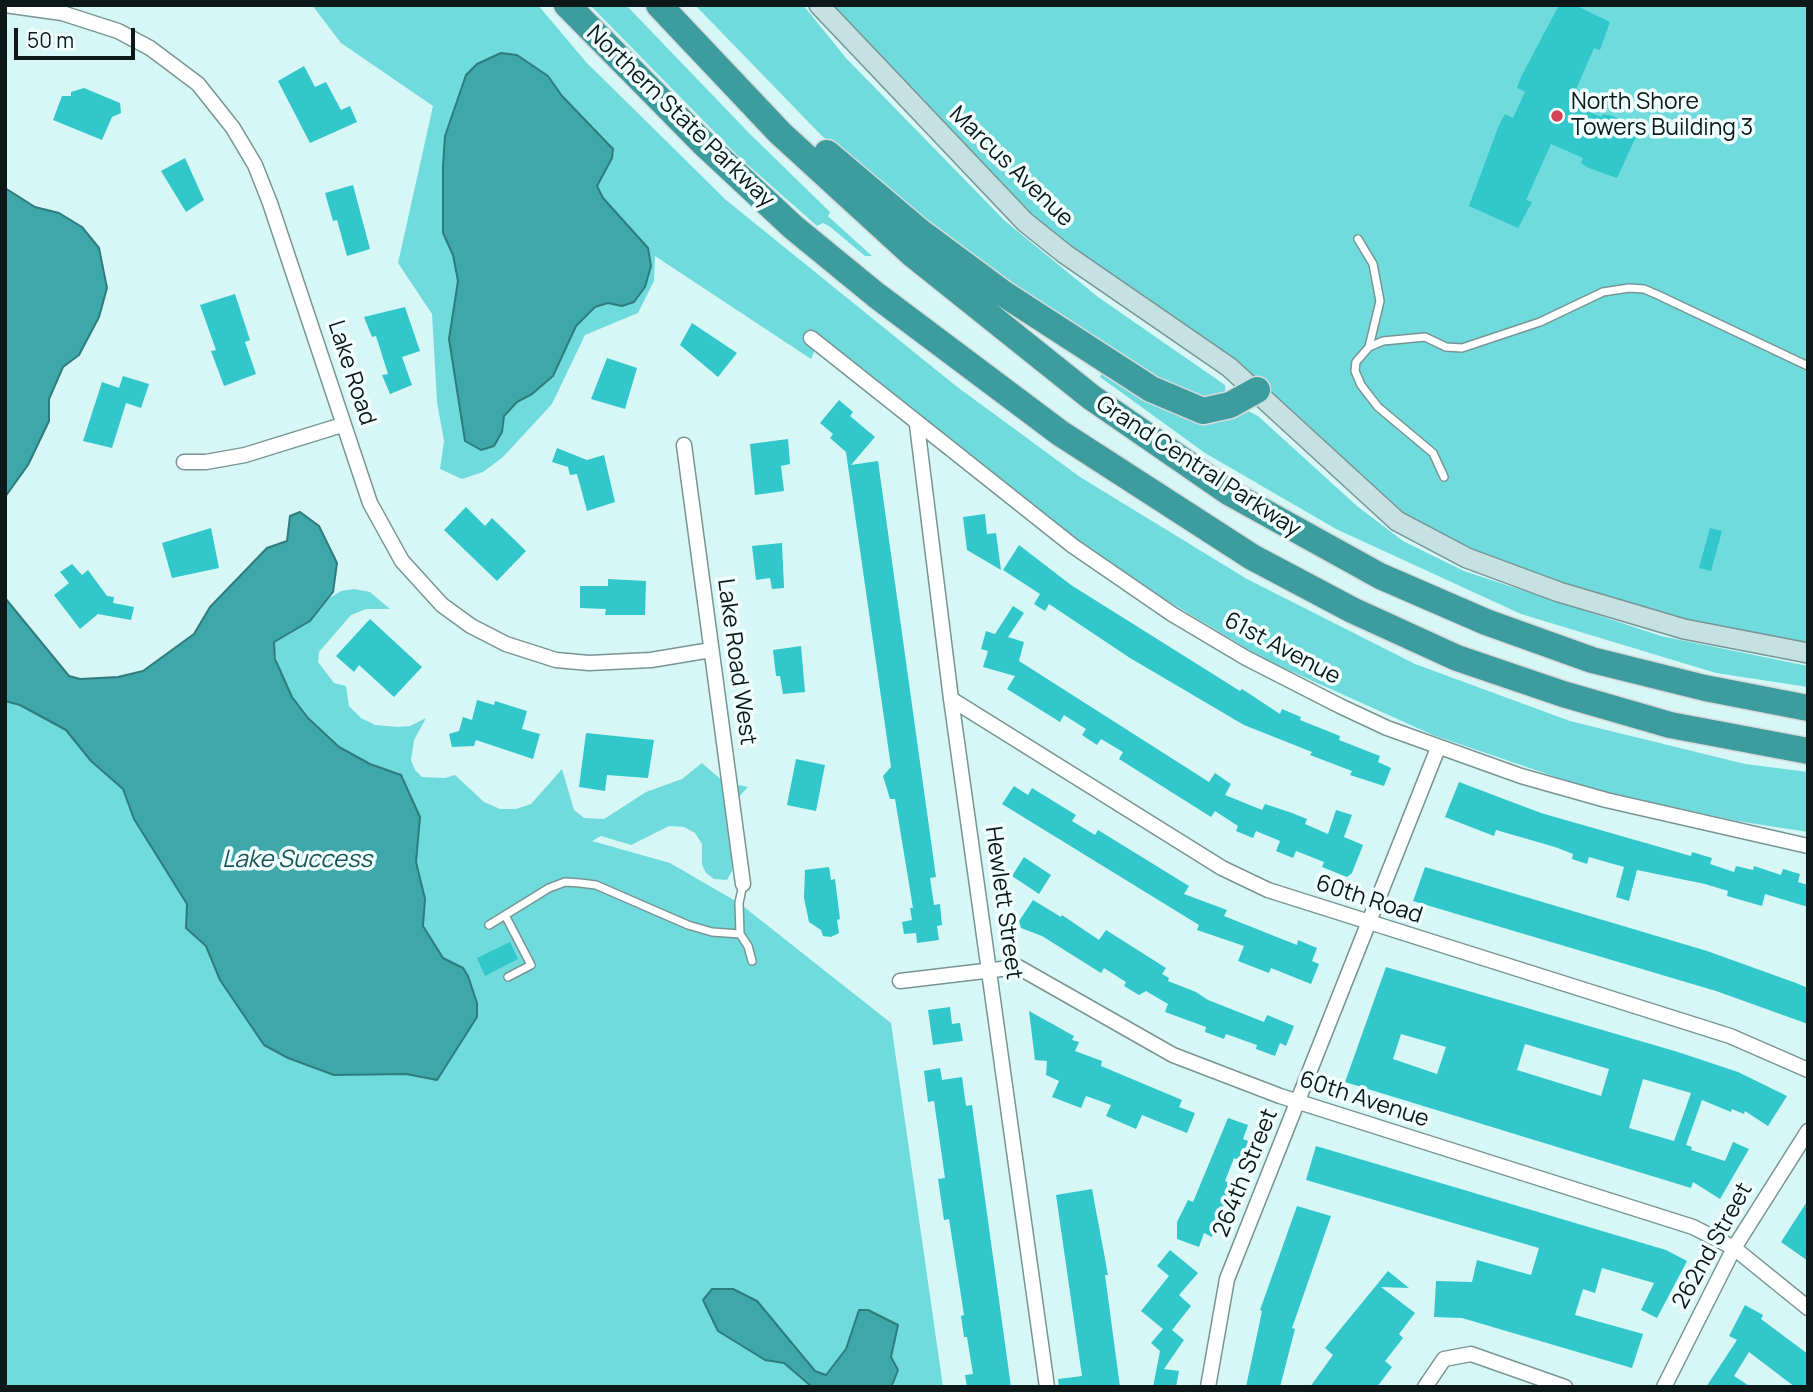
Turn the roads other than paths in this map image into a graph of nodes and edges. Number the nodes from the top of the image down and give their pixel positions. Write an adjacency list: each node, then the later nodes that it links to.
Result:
1 (5, 5): 11 (street, Lake Road)
2 (567, 5): 5 (highway, Northern State Parkway)
3 (819, 5): 10 (main road, Marcus Avenue)
4 (659, 6): 10 (highway); 19 (highway, Grand Central Parkway)
5 (793, 227): 21 (highway, Grand Central Parkway)
6 (1359, 239): 8 (lane)
7 (811, 338): 12 (street, 61st Avenue)
8 (1369, 347): 9 (lane); 15 (lane)
9 (1808, 366)
10 (1257, 390): 17 (main road, Marcus Avenue)
11 (342, 425): 14 (street); 16 (street, Lake Road)
12 (917, 425): 18 (street, Hewlett Street); 20 (street, 61st Avenue)
13 (684, 445): 16 (street, Lake Road West)
14 (184, 462)
15 (1444, 477)
16 (711, 650): 23 (street, Lake Road West)
17 (1808, 653)
18 (951, 699): 25 (street, 60th Road); 29 (street, Hewlett Street)
19 (1808, 708)
20 (1438, 748): 22 (street, 61st Avenue); 25 (street, 264th Street)
21 (1808, 751)
22 (1808, 846)
23 (743, 884): 27 (lane)
24 (505, 915): 26 (lane); 27 (lane); 30 (lane)
25 (1368, 924): 32 (street, 60th Road); 33 (street, 264th Street)
26 (489, 925)
27 (740, 934): 28 (lane)
28 (752, 961)
29 (990, 970): 31 (street, 60th Avenue); 33 (street, 60th Avenue); 37 (street, Hewlett Street)
30 (508, 977)
31 (900, 981)
32 (1808, 1070)
33 (1298, 1103): 35 (street, 60th Avenue); 38 (street, 264th Street)
34 (1808, 1131): 35 (street, 262nd Street)
35 (1734, 1248): 36 (street, 60th Avenue); 41 (street, 262nd Street)
36 (1808, 1308)
37 (1047, 1387)
38 (1208, 1387)
39 (1425, 1387): 40 (street)
40 (1565, 1387)
41 (1664, 1387)

